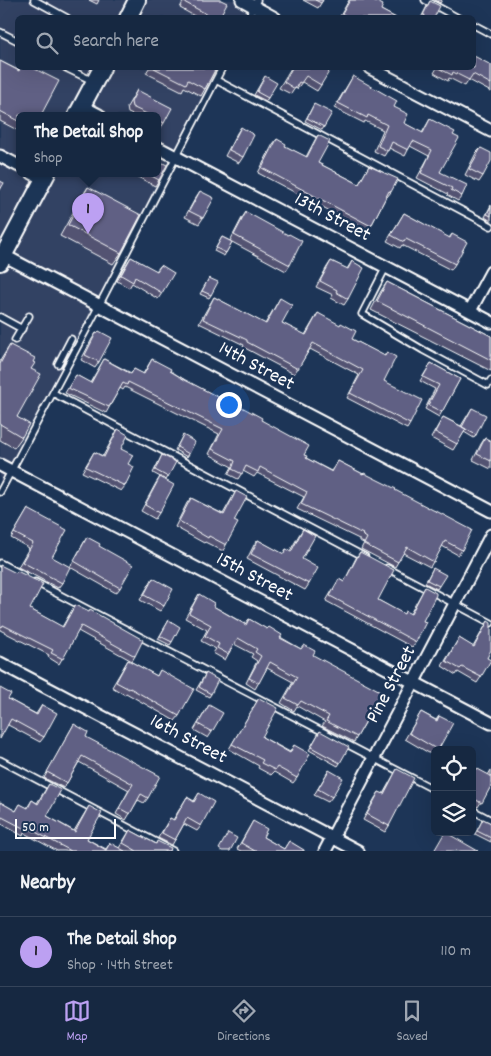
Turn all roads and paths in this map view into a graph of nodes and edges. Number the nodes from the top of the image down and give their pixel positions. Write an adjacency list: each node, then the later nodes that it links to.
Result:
1 (34, 0): 6 (lane)
2 (138, 0): 7 (main road)
3 (242, 0): 5 (street)
4 (424, 0): 10 (lane)
5 (255, 3): 8 (lane); 9 (street)
6 (62, 15)
7 (130, 15)
8 (249, 15)
9 (271, 15)
10 (452, 15)
11 (476, 26): 13 (lane)
12 (0, 32): 14 (lane)
13 (491, 34)
14 (15, 40)
15 (77, 70): 18 (lane)
16 (221, 70): 19 (lane)
17 (374, 70): 21 (street)
18 (98, 74): 20 (main road)
19 (216, 80): 24 (lane); 27 (lane)
20 (79, 111)
21 (491, 131)
22 (161, 148): 24 (street, 13th Street)
23 (0, 156): 25 (street)
24 (176, 157): 29 (street, 13th Street); 31 (lane)
25 (16, 164)
26 (40, 177): 28 (main road)
27 (491, 226)
28 (2, 258): 31 (street, 14th Street)
29 (386, 267): 32 (street, 13th Street); 40 (lane)
30 (491, 272): 32 (street)
31 (99, 306): 41 (lane); 45 (street, 14th Street)
32 (470, 311): 35 (street, 13th Street)
33 (29, 316): 36 (lane)
34 (0, 317): 36 (lane)
35 (491, 322)
36 (22, 329): 38 (lane)
37 (71, 339): 39 (lane)
38 (16, 340)
39 (58, 364)
40 (489, 382)
41 (53, 393): 43 (lane); 47 (lane)
42 (0, 465): 43 (street, 15th Street)
43 (11, 471): 44 (lane); 53 (street, 15th Street)
44 (0, 492)
45 (491, 511)
46 (491, 535): 50 (street, Pine Street)
47 (374, 561)
48 (0, 563): 55 (lane)
49 (382, 566): 50 (lane)
50 (455, 604): 51 (lane); 53 (street, Pine Street)
51 (491, 623)
52 (0, 663): 60 (street, 16th Street)
53 (414, 684): 54 (street, 15th Street); 55 (street, Pine Street)
54 (491, 723)
55 (374, 758): 57 (lane); 60 (street, Pine Street)
56 (0, 760): 61 (lane)
57 (431, 788)
58 (476, 812): 59 (lane)
59 (491, 820)
60 (332, 838): 62 (street, Pine Street); 63 (street, 16th Street)
61 (173, 851)
62 (325, 851)
63 (358, 851)

